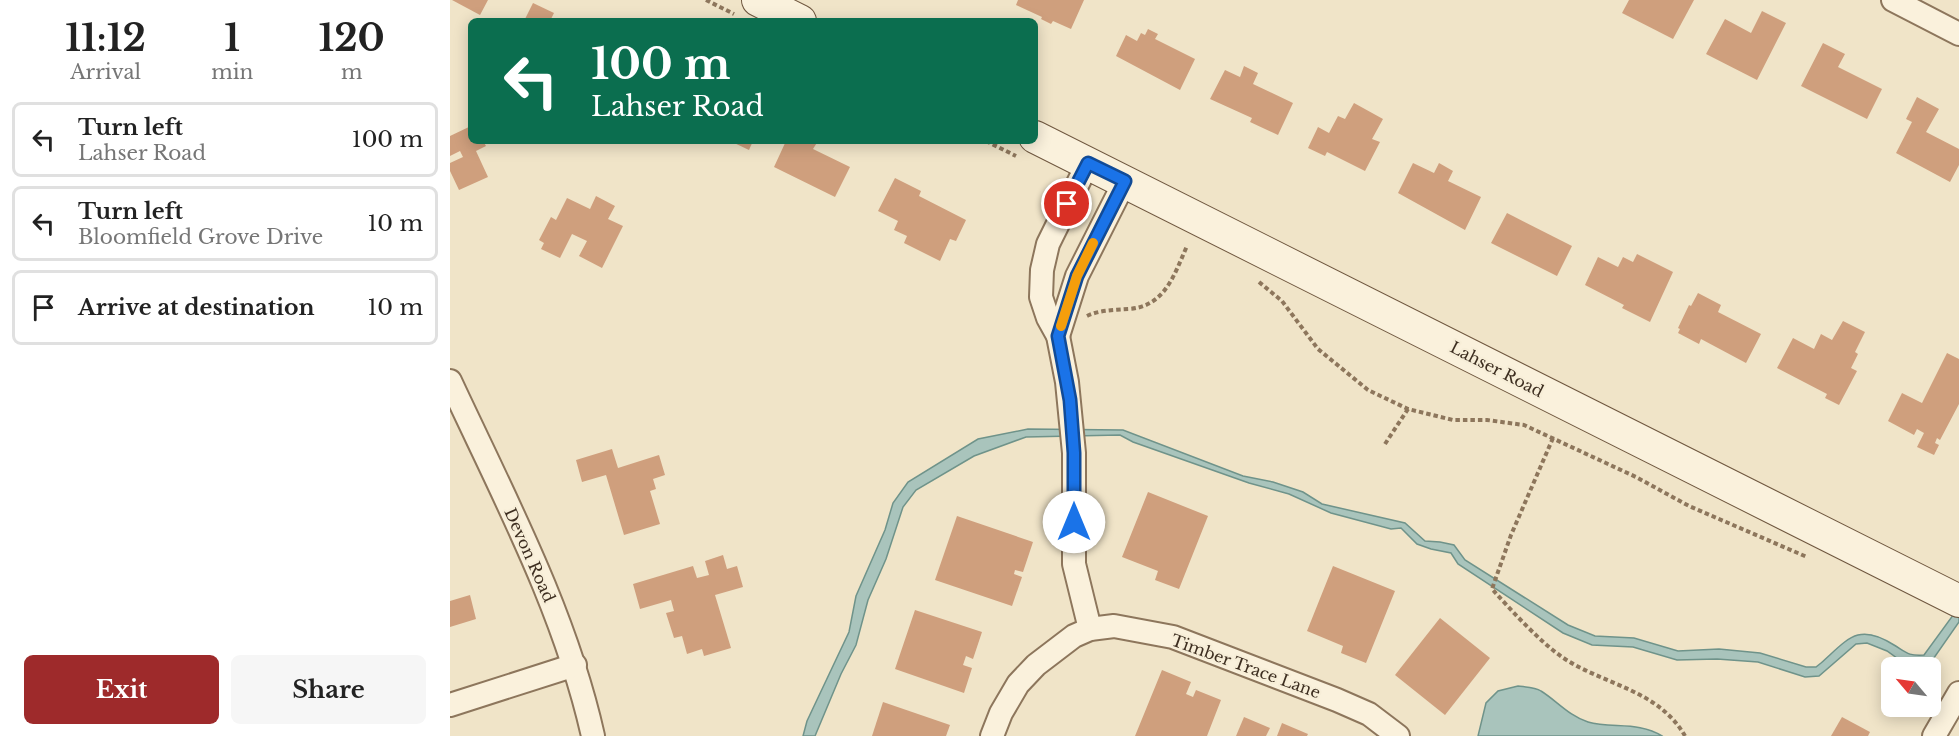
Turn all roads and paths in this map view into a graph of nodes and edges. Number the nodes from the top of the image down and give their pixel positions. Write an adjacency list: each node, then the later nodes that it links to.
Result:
1 (706, 0): 3 (path)
2 (1893, 0): 5 (street)
3 (749, 9): 4 (street)
4 (787, 18)
5 (1959, 33)
6 (1038, 138): 7 (street, Lahser Road)
7 (1088, 163): 8 (street, Lahser Road); 14 (street)
8 (1125, 181): 14 (street); 20 (street, Lahser Road)
9 (1177, 240): 10 (path)
10 (1187, 246): 11 (path); 13 (path)
11 (1196, 250)
12 (1252, 278): 16 (path)
13 (1081, 323)
14 (1058, 336): 21 (street)
15 (450, 381): 22 (street, Devon Road)
16 (1408, 409): 17 (path); 18 (path)
17 (1553, 438): 19 (path); 28 (path)
18 (1385, 444)
19 (1810, 559)
20 (1950, 596)
21 (1090, 629): 26 (street, Timber Trace Lane); 27 (street, Timber Trace Lane)
22 (575, 665): 24 (street); 25 (street, Devon Road)
23 (1959, 693): 29 (street)
24 (450, 705)
25 (593, 736)
26 (992, 736)
27 (1398, 736)
28 (1684, 736)
29 (1934, 736)

